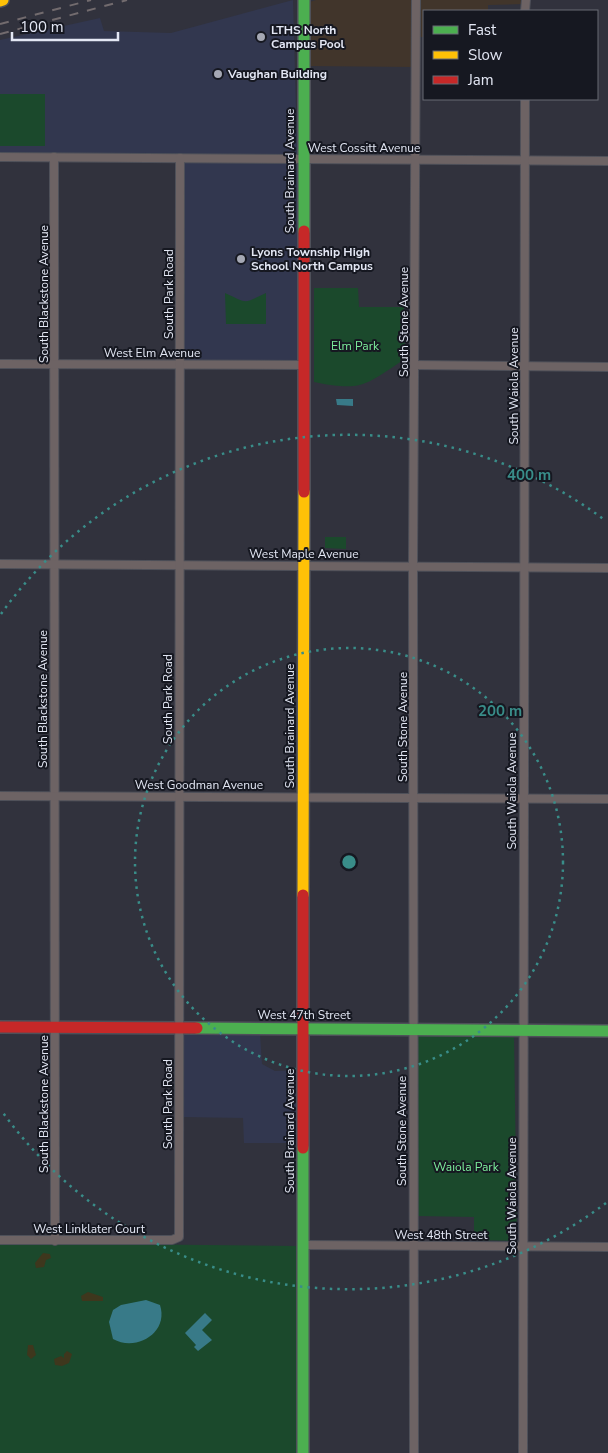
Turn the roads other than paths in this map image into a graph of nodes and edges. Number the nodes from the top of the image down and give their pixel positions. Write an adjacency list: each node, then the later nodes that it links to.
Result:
1 (306, 0): 7 (street, South Brainard Avenue)
2 (416, 0): 8 (street, South Stone Avenue)
3 (525, 100): 9 (street, South Waiola Avenue)
4 (0, 157): 5 (street, West Cossitt Avenue)
5 (54, 157): 6 (street, West Cossitt Avenue); 12 (street, South Blackstone Avenue)
6 (180, 158): 7 (street, West Cossitt Avenue); 13 (street, South Park Road)
7 (304, 158): 8 (street, West Cossitt Avenue); 14 (street, South Brainard Avenue)
8 (414, 159): 9 (street, West Cossitt Avenue); 15 (street, South Stone Avenue)
9 (525, 160): 10 (street, West Cossitt Avenue); 16 (street, South Waiola Avenue)
10 (608, 161)
11 (0, 364): 12 (street, West Elm Avenue)
12 (56, 364): 13 (street, West Elm Avenue); 20 (street, South Blackstone Avenue)
13 (180, 364): 14 (street, West Elm Avenue); 21 (street, South Park Road)
14 (304, 364): 19 (street, South Brainard Avenue)
15 (415, 365): 16 (street); 22 (street, South Stone Avenue)
16 (525, 367): 17 (street); 23 (street, South Waiola Avenue)
17 (608, 368)
18 (0, 564): 20 (street, West Maple Avenue)
19 (304, 564): 21 (street, West Maple Avenue); 22 (street, West Maple Avenue); 28 (street, South Brainard Avenue)
20 (54, 565): 21 (street, West Maple Avenue); 26 (street, South Blackstone Avenue)
21 (179, 565): 27 (street, South Park Road)
22 (413, 566): 23 (street, West Maple Avenue); 29 (street, South Stone Avenue)
23 (524, 567): 24 (street, West Maple Avenue); 30 (street, South Waiola Avenue)
24 (608, 568)
25 (0, 796): 26 (street, West Goodman Avenue)
26 (55, 796): 27 (street, West Goodman Avenue); 33 (street, South Blackstone Avenue)
27 (180, 797): 28 (street, West Goodman Avenue); 34 (street, South Park Road)
28 (304, 797): 29 (street, West Goodman Avenue); 35 (street, South Brainard Avenue)
29 (414, 798): 30 (street, West Goodman Avenue); 36 (street, South Stone Avenue)
30 (523, 799): 31 (street, West Goodman Avenue); 37 (street, South Waiola Avenue)
31 (608, 799)
32 (0, 1027): 33 (street, West 47th Street)
33 (55, 1028): 34 (street, West 47th Street); 41 (street, South Blackstone Avenue)
34 (179, 1028): 35 (street, West 47th Street); 39 (street, South Park Road)
35 (304, 1029): 36 (street, West 47th Street); 42 (street, South Brainard Avenue)
36 (413, 1030): 37 (street, West 47th Street); 43 (street, South Stone Avenue)
37 (524, 1030): 38 (street, West 47th Street); 44 (street, South Waiola Avenue)
38 (608, 1031)
39 (177, 1239): 41 (street, West Linklater Court)
40 (0, 1240): 41 (street, West Linklater Court)
41 (55, 1241)
42 (304, 1245): 43 (street, West 48th Street); 46 (street, South Brainard Avenue)
43 (413, 1246): 44 (street, West 48th Street); 47 (street, South Stone Avenue)
44 (523, 1246): 45 (street, West 48th Street); 48 (street, South Waiola Avenue)
45 (608, 1248)
46 (304, 1453)
47 (414, 1453)
48 (523, 1453)

